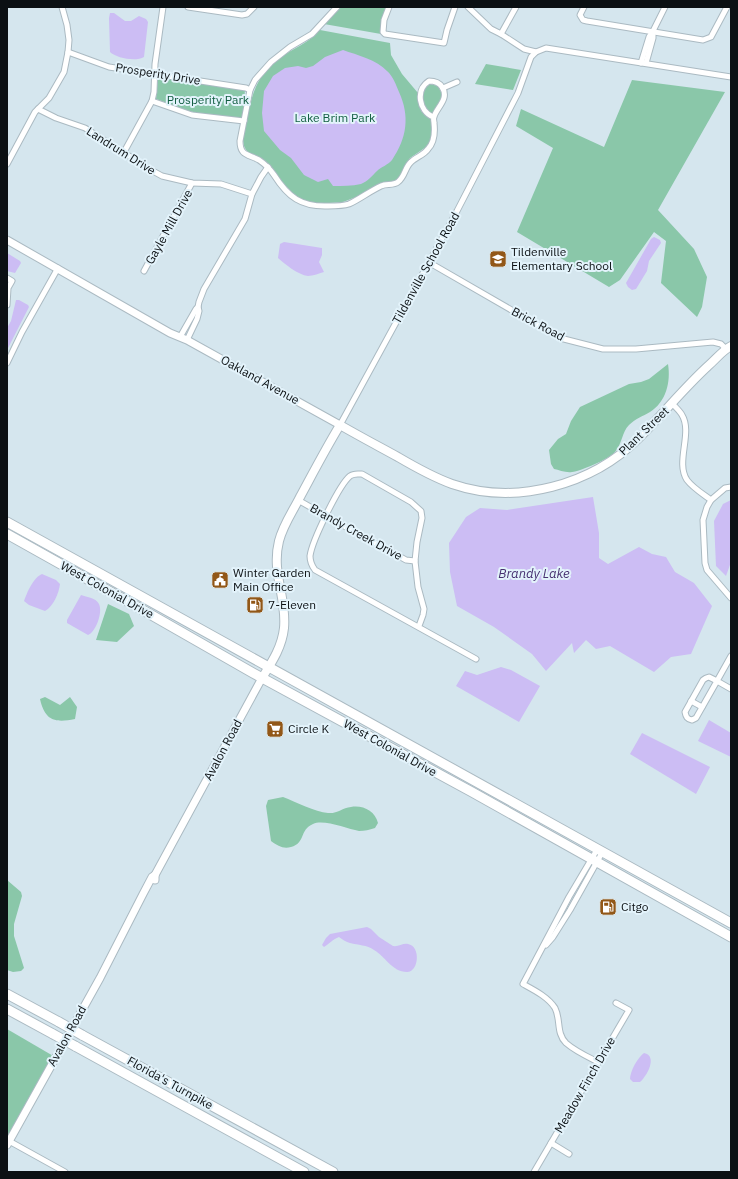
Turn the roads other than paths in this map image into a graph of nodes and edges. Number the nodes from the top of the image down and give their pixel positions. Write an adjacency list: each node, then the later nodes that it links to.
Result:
1 (62, 7): 15 (street)
2 (163, 7): 18 (street)
3 (188, 7): 4 (street)
4 (254, 7)
5 (389, 7): 6 (street)
6 (455, 7)
7 (468, 7): 14 (street)
8 (516, 7): 14 (street)
9 (584, 7): 13 (street)
10 (665, 7): 13 (street)
11 (727, 7): 13 (street)
12 (334, 8): 22 (street)
13 (653, 31): 17 (street)
14 (501, 34): 16 (street)
15 (68, 52): 18 (street, Prosperity Drive); 24 (street)
16 (536, 52): 17 (street); 33 (street, Tildenville School Road)
17 (644, 63): 19 (street)
18 (155, 74): 22 (street, Prosperity Drive); 23 (street)
19 (731, 77)
20 (456, 82): 21 (street)
21 (443, 88): 25 (street); 25 (street)
22 (250, 90): 26 (street)
23 (152, 101): 26 (street); 27 (street)
24 (38, 109): 27 (street, Landrum Drive); 28 (street)
25 (434, 117): 29 (street)
26 (244, 121): 29 (street)
27 (124, 152): 30 (street, Landrum Drive)
28 (7, 164)
29 (268, 168): 31 (street)
30 (192, 183): 31 (street, Landrum Drive); 35 (street, Gayle Mill Drive)
31 (252, 194): 39 (street)
32 (7, 240): 34 (main road, Oakland Avenue)
33 (430, 263): 42 (street, Brick Road); 45 (street, Tildenville School Road)
34 (58, 268): 40 (main road, Oakland Avenue); 43 (street)
35 (144, 272)
36 (7, 278): 37 (street)
37 (7, 299): 38 (street)
38 (7, 305)
39 (198, 307): 40 (street); 41 (street)
40 (180, 337): 41 (main road, Oakland Avenue)
41 (187, 340): 45 (main road, Oakland Avenue)
42 (729, 349): 44 (main road, Plant Street)
43 (7, 363)
44 (672, 403): 45 (main road, Plant Street); 48 (street)
45 (340, 424): 47 (main road, Tildenville School Road)
46 (731, 487): 48 (street)
47 (298, 500): 49 (street, Brandy Creek Drive); 59 (main road, Tildenville School Road)
48 (711, 500): 55 (street)
49 (326, 516): 54 (street, Brandy Creek Drive); 54 (street); 56 (street)
50 (7, 522): 51 (highway, West Colonial Drive)
51 (25, 531): 53 (street); 59 (highway, West Colonial Drive)
52 (7, 534): 53 (highway, West Colonial Drive)
53 (19, 541): 60 (highway, West Colonial Drive)
54 (415, 561): 56 (street)
55 (731, 598)
56 (419, 626): 58 (street)
57 (731, 656): 61 (street)
58 (476, 659)
59 (269, 667): 60 (main road, Avalon Road); 66 (highway, West Colonial Drive)
60 (262, 678): 65 (highway, West Colonial Drive); 81 (main road, Avalon Road)
61 (717, 681): 62 (street); 63 (street); 64 (street)
62 (731, 689)
63 (691, 700): 64 (street); 64 (street)
64 (702, 707)
65 (437, 773): 66 (highway); 67 (highway, West Colonial Drive)
66 (481, 783): 68 (highway, West Colonial Drive)
67 (472, 792): 68 (highway); 70 (highway, West Colonial Drive)
68 (498, 792): 69 (highway, West Colonial Drive)
69 (601, 850): 70 (street); 71 (highway, West Colonial Drive)
70 (595, 861): 72 (highway, West Colonial Drive); 80 (street)
71 (695, 902): 72 (highway); 73 (highway, West Colonial Drive)
72 (679, 907): 74 (highway, West Colonial Drive)
73 (731, 923)
74 (712, 926): 75 (highway); 76 (highway, West Colonial Drive)
75 (731, 927)
76 (731, 937)
77 (7, 994): 86 (highway, Florida's Turnpike, bridge)
78 (616, 1003): 80 (street, Meadow Finch Drive)
79 (7, 1009): 85 (highway, Florida's Turnpike, bridge)
80 (598, 1062): 82 (street, Meadow Finch Drive)
81 (8, 1143): 84 (street)
82 (551, 1144): 83 (street); 87 (street, Meadow Finch Drive)
83 (569, 1154)
84 (65, 1172)
85 (304, 1172)
86 (333, 1172)
87 (534, 1172)

